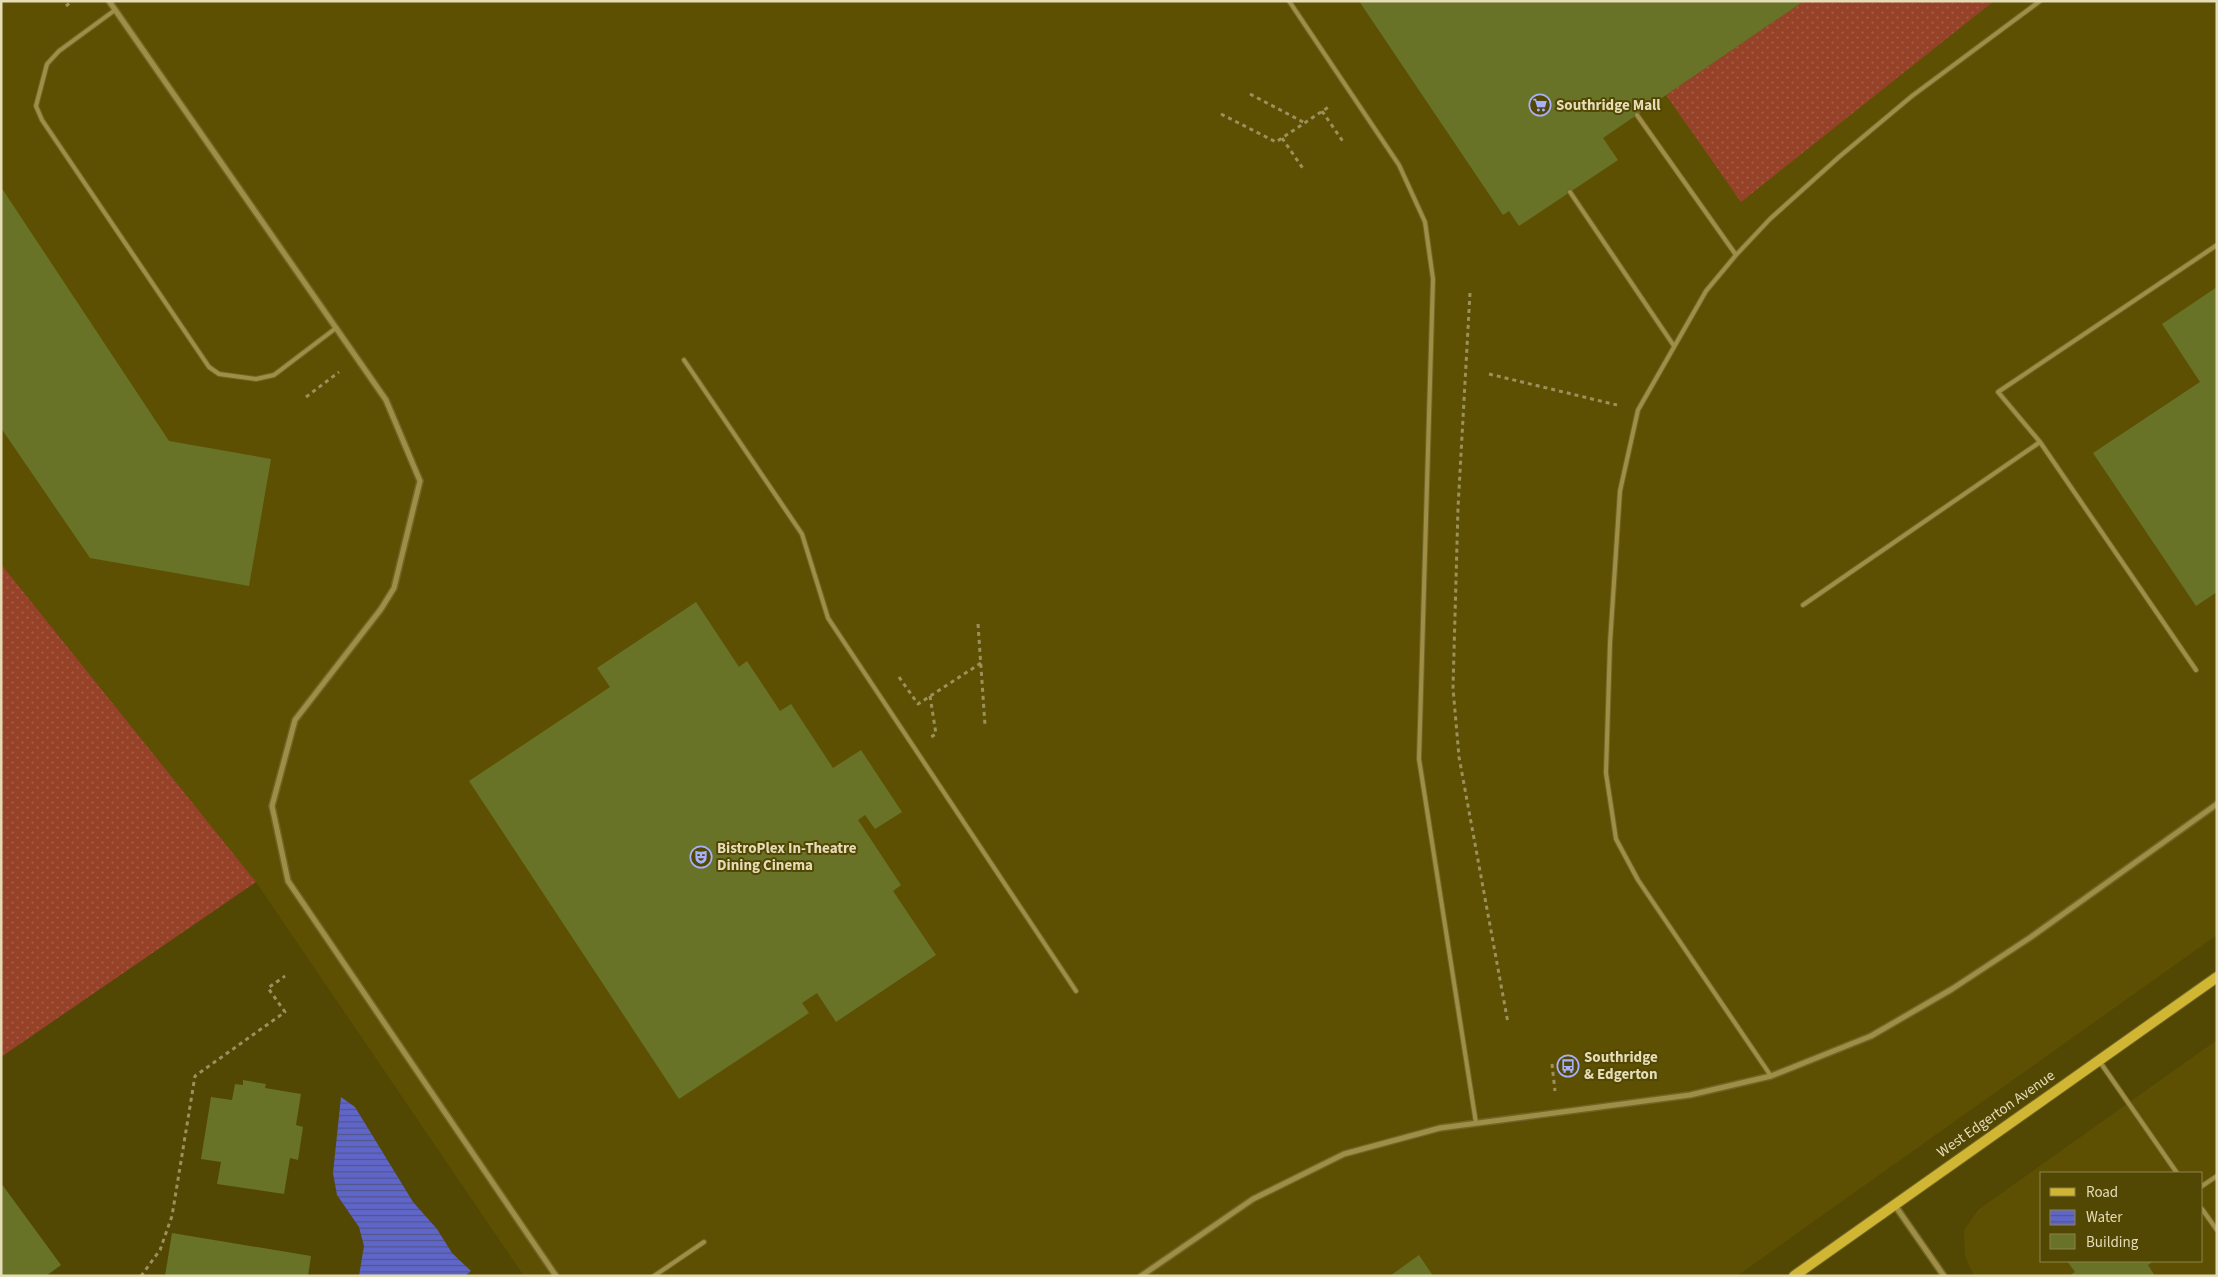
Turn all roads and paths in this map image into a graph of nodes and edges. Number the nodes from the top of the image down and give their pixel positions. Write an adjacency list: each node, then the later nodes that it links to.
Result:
1 (72, 1): 5 (path)
2 (109, 1): 6 (street)
3 (1289, 1): 43 (lane)
4 (2040, 1): 18 (lane)
5 (66, 6)
6 (115, 10): 20 (street); 20 (lane)
7 (1250, 94): 12 (path)
8 (1330, 106): 9 (path)
9 (1322, 111): 12 (path); 14 (path)
10 (1221, 114): 13 (path)
11 (1637, 115): 18 (lane)
12 (1305, 123): 13 (path)
13 (1282, 138): 15 (path)
14 (1344, 143)
15 (1304, 170)
16 (1570, 192): 21 (lane)
17 (2217, 245): 27 (lane)
18 (1736, 255): 21 (lane)
19 (1470, 293): 40 (path)
20 (336, 328): 22 (street)
21 (1674, 346): 42 (lane)
22 (358, 359): 25 (path); 53 (street)
23 (684, 360): 35 (lane)
24 (1489, 374): 26 (path)
25 (306, 397)
26 (1596, 400)
27 (2040, 442): 28 (lane); 31 (lane)
28 (1803, 605)
29 (978, 624): 30 (path)
30 (980, 663): 33 (path); 34 (path)
31 (2196, 670)
32 (900, 677): 33 (path)
33 (930, 696): 35 (path)
34 (985, 725)
35 (915, 748): 39 (lane)
36 (2217, 804): 42 (street)
37 (285, 976): 52 (path)
38 (2217, 977): 41 (street, West Edgerton Avenue)
39 (1076, 991)
40 (1508, 1023)
41 (2098, 1060): 44 (lane); 47 (street, West Edgerton Avenue)
42 (1771, 1076): 43 (street)
43 (1476, 1123): 51 (street)
44 (2176, 1172)
45 (2217, 1176): 46 (lane)
46 (2203, 1185)
47 (1894, 1204): 55 (street, West Edgerton Avenue); 56 (street)
48 (2203, 1210): 49 (lane)
49 (2217, 1230)
50 (704, 1242): 54 (lane)
51 (1142, 1275)
52 (141, 1276)
53 (556, 1276)
54 (654, 1276)
55 (1794, 1276)
56 (1944, 1276)

